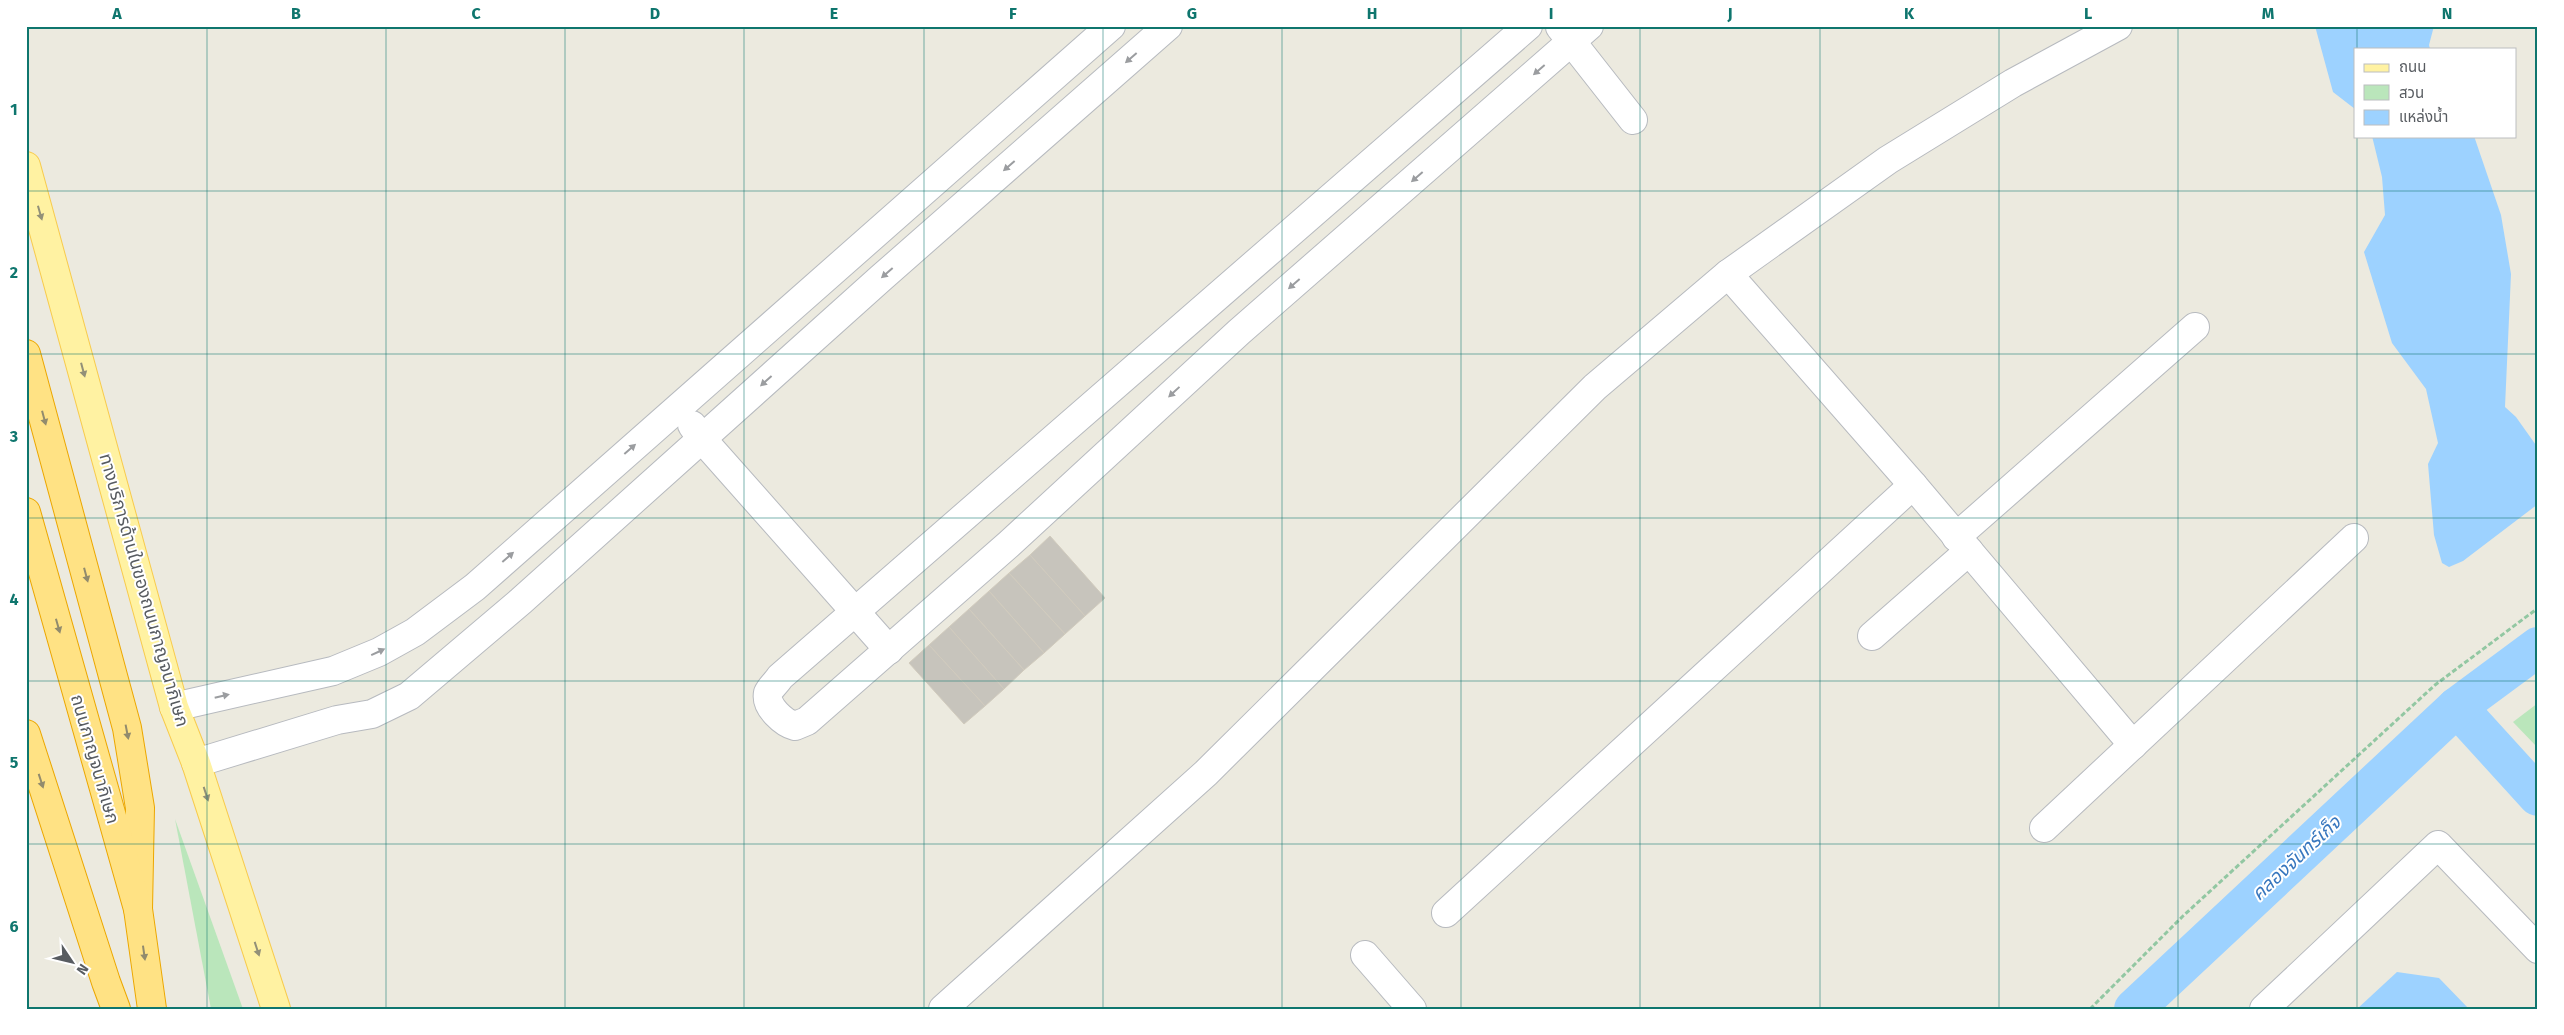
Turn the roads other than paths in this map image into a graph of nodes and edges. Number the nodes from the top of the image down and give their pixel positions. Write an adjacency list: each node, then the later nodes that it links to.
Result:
1 (1111, 26): 11 (street)
2 (1168, 26): 12 (street, one-way to 12)
3 (1528, 26): 17 (street)
4 (2118, 26): 8 (street)
5 (1573, 31): 6 (street); 19 (street, one-way to 19)
6 (1633, 120)
7 (26, 166): 20 (main road, ทางบริการด้านในของถนนกาญจนาภิเษก, one-way to 20)
8 (1728, 274): 13 (street); 32 (street)
9 (2195, 327): 16 (street)
10 (26, 354): 25 (highway, one-way to 25)
11 (679, 406): 12 (street); 20 (street, one-way to 11)
12 (702, 439): 17 (street); 23 (street)
13 (1912, 485): 16 (street); 26 (street)
14 (26, 512): 25 (highway, ถนนกาญจนาภิเษก, one-way to 25)
15 (2354, 538): 22 (street)
16 (1963, 544): 18 (street); 22 (street)
17 (854, 612): 19 (street); 19 (street)
18 (1872, 636)
19 (889, 650)
20 (174, 707): 23 (main road, ทางบริการด้านในของถนนกาญจนาภิเษก)
21 (26, 734): 29 (highway, one-way to 29)
22 (2133, 744): 24 (street)
23 (196, 763): 31 (main road, ทางบริการด้านในของถนนกาญจนาภิเษก, one-way to 31)
24 (2044, 828)
25 (138, 909): 30 (highway, ถนนกาญจนาภิเษก, one-way to 30)
26 (1446, 913)
27 (2538, 949): 34 (street)
28 (1365, 955): 33 (street)
29 (116, 1009)
30 (152, 1009)
31 (276, 1009)
32 (943, 1009)
33 (1412, 1009)
34 (2264, 1009)

